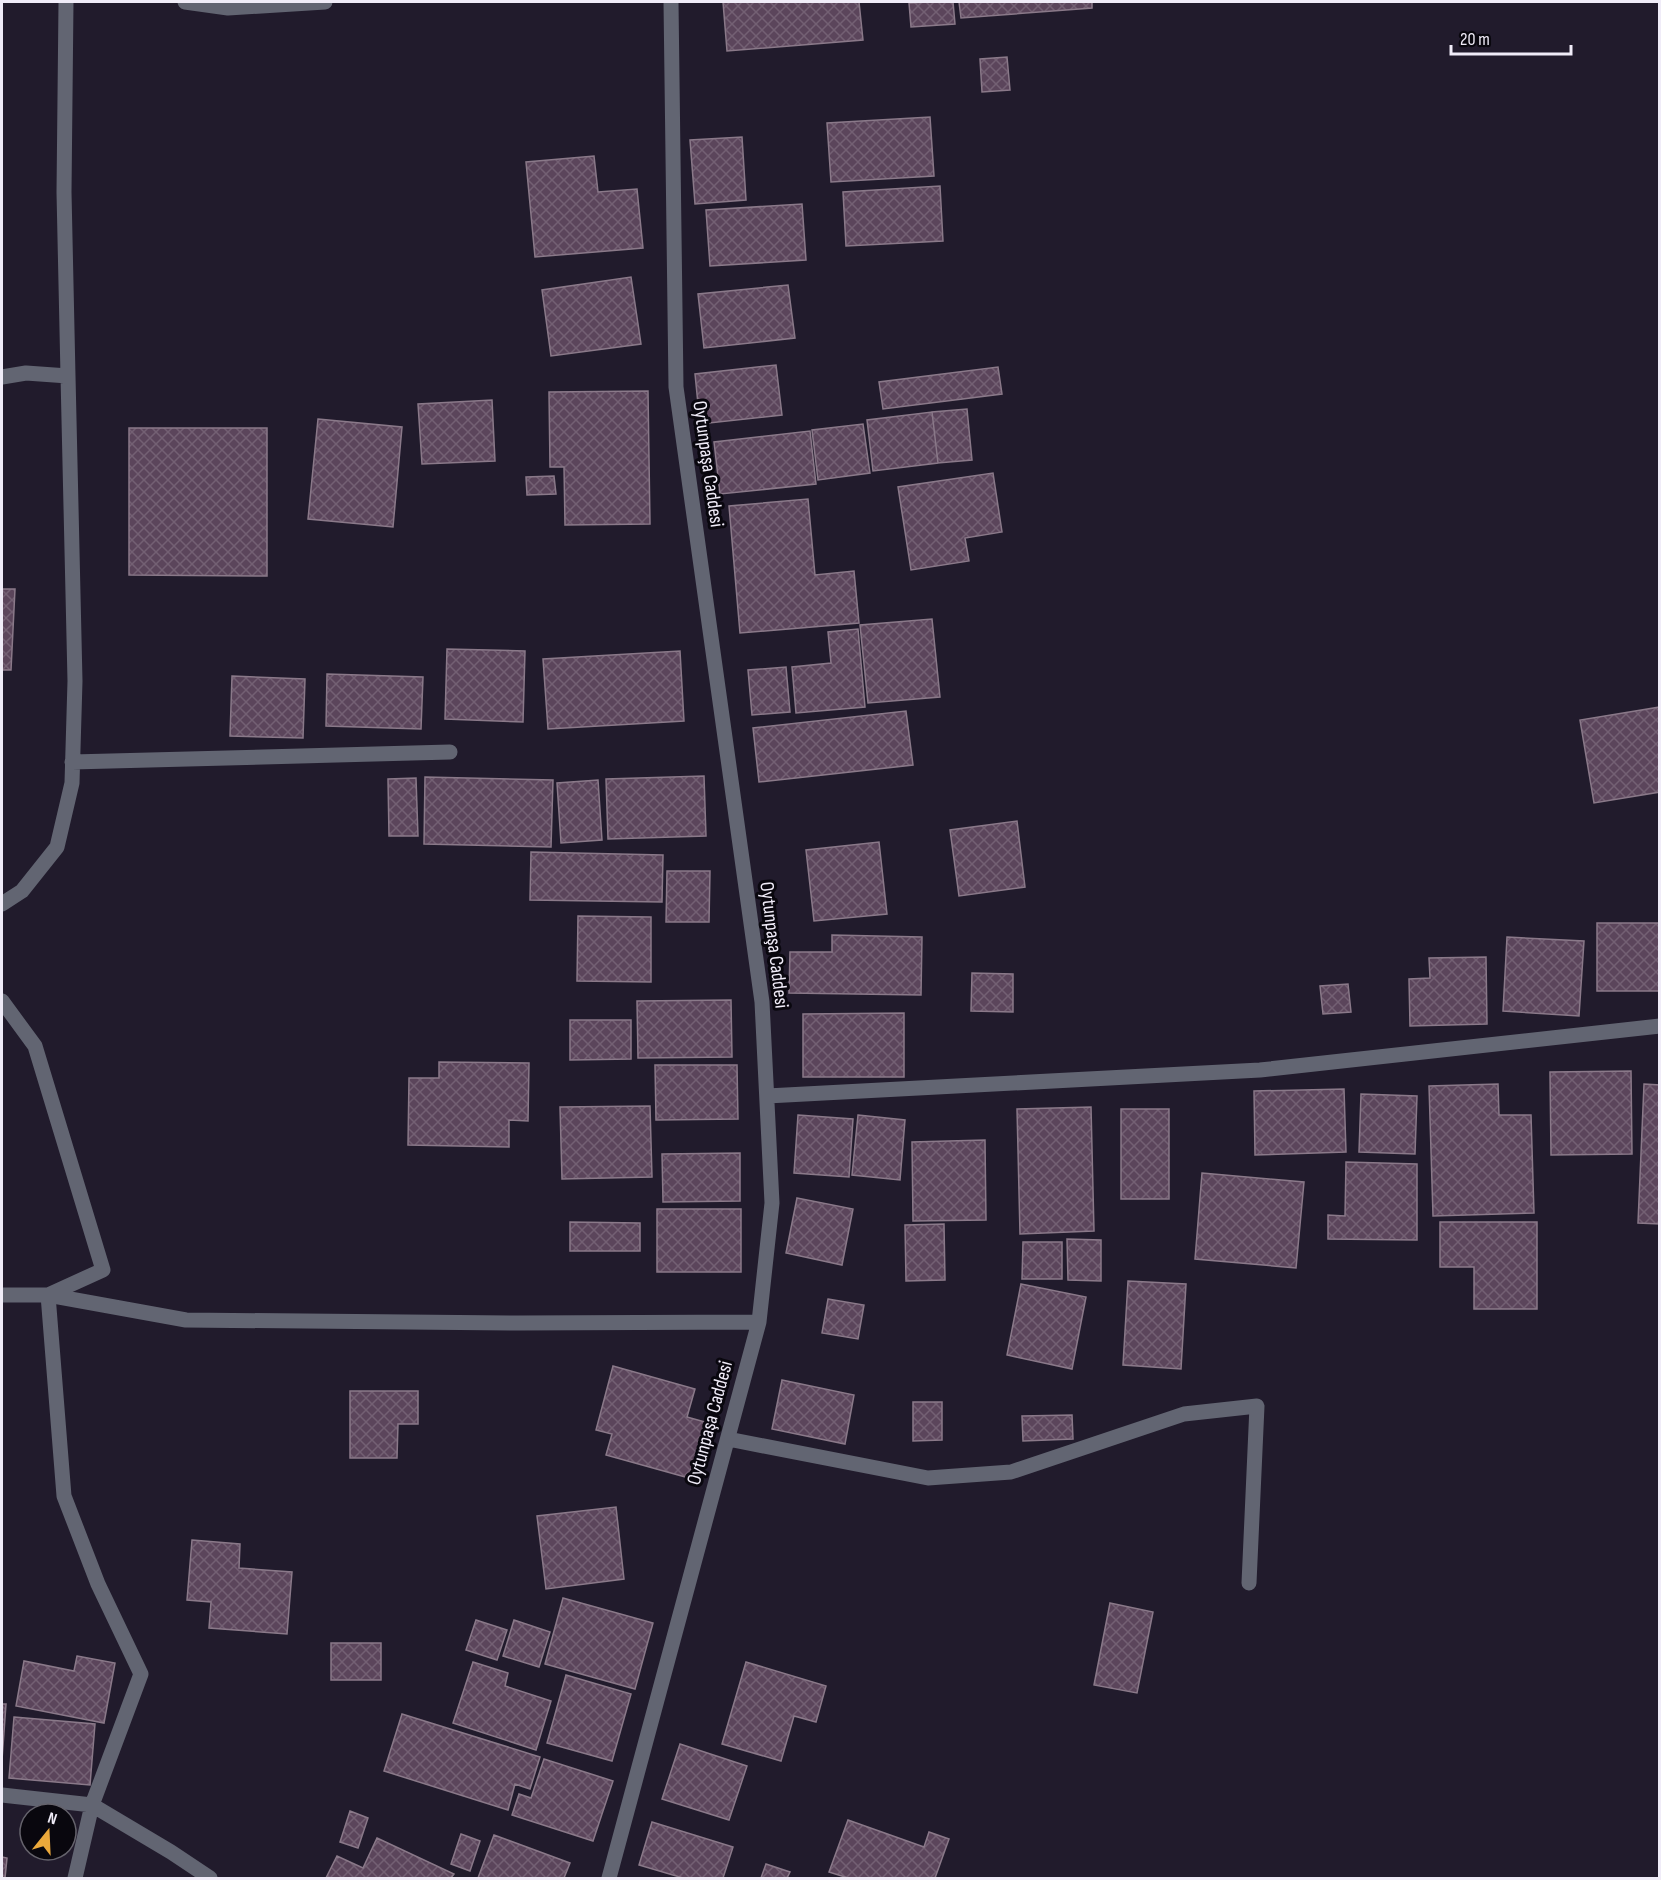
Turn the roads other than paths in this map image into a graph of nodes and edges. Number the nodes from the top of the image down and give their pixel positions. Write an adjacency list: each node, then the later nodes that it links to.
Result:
1 (66, 2): 6 (street)
2 (185, 2): 5 (street)
3 (325, 2): 5 (street)
4 (670, 2): 13 (street, Oytunpaşa Caddesi)
5 (228, 4)
6 (68, 376): 7 (street); 9 (street)
7 (2, 377)
8 (450, 752): 9 (street)
9 (72, 762): 10 (street)
10 (2, 904)
11 (2, 1001): 15 (street)
12 (1659, 1026): 13 (street)
13 (767, 1096): 16 (street, Oytunpaşa Caddesi)
14 (2, 1294): 15 (street)
15 (48, 1295): 16 (street); 20 (street)
16 (759, 1322): 17 (street, Oytunpaşa Caddesi)
17 (728, 1439): 18 (street); 23 (street, Oytunpaşa Caddesi)
18 (1249, 1583)
19 (2, 1796): 20 (street)
20 (92, 1805): 21 (street); 22 (street)
21 (75, 1878)
22 (210, 1878)
23 (609, 1878)

